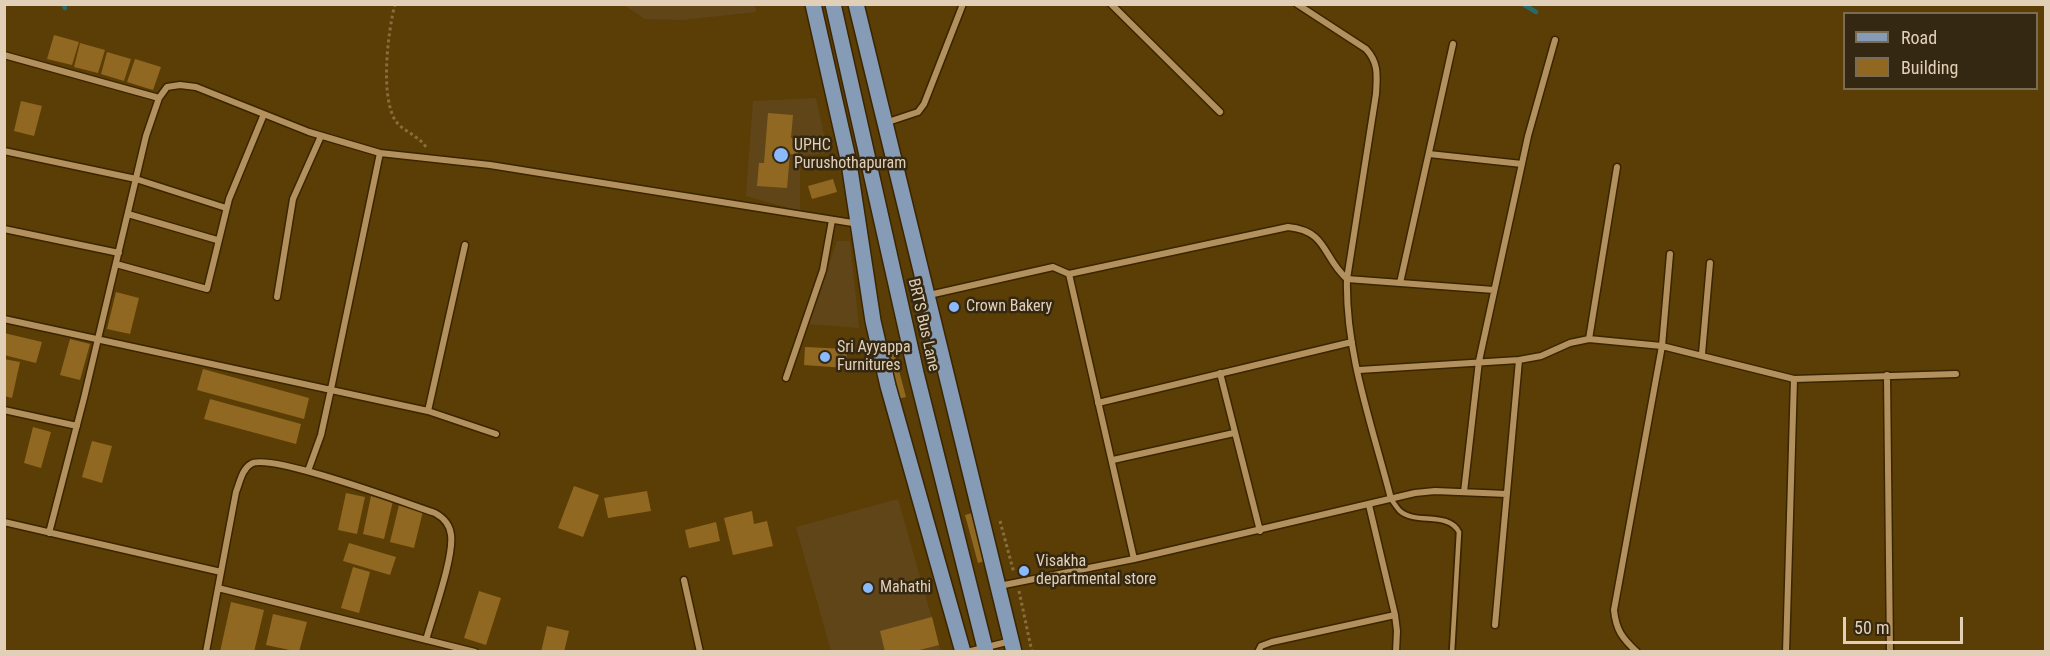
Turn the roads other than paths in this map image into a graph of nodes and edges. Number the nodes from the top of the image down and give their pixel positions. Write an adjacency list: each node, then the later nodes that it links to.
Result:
1 (813, 4): 24 (main road)
2 (833, 4): 77 (main road, BRTS Bus Lane)
3 (856, 4): 13 (main road)
4 (963, 4): 13 (street)
5 (1111, 4): 11 (street)
6 (1301, 5): 33 (street)
7 (1555, 40): 18 (street)
8 (1453, 44): 17 (street)
9 (4, 55): 10 (street)
10 (159, 99): 12 (street); 20 (street)
11 (1220, 112)
12 (264, 114): 14 (street); 21 (street)
13 (885, 123): 36 (main road)
14 (321, 136): 16 (street); 37 (street)
15 (4, 152): 20 (street)
16 (380, 153): 23 (street); 52 (street)
17 (1429, 154): 18 (street); 34 (street)
18 (1522, 164): 35 (street)
19 (1617, 167): 40 (street)
20 (136, 179): 21 (street); 22 (street)
21 (226, 208): 26 (street)
22 (128, 214): 26 (street); 28 (street)
23 (832, 220): 24 (street); 50 (street)
24 (859, 224): 81 (main road)
25 (4, 229): 28 (street)
26 (217, 240): 31 (street)
27 (465, 245): 55 (street)
28 (119, 254): 31 (street)
29 (1670, 254): 42 (street)
30 (1710, 263): 43 (street)
31 (116, 264): 39 (street)
32 (1069, 274): 33 (street); 36 (street); 53 (street)
33 (1347, 279): 34 (street); 41 (street)
34 (1400, 283): 35 (street)
35 (1494, 290): 45 (street)
36 (926, 296): 71 (main road)
37 (277, 297)
38 (4, 319): 39 (street)
39 (99, 339): 52 (street); 56 (street)
40 (1588, 339): 42 (street); 44 (street)
41 (1352, 342): 46 (street); 47 (street)
42 (1662, 346): 43 (street); 86 (street)
43 (1702, 354): 51 (street)
44 (1519, 360): 45 (street); 62 (street)
45 (1479, 361): 46 (street); 61 (street)
46 (1359, 370): 63 (street)
47 (1220, 373): 53 (street); 57 (street)
48 (1956, 374): 49 (street)
49 (1887, 375): 51 (street); 88 (street)
50 (786, 378)
51 (1794, 379): 87 (street)
52 (331, 389): 55 (street); 60 (street)
53 (1098, 403): 59 (street)
54 (4, 410): 56 (street)
55 (428, 411): 58 (street)
56 (77, 426): 67 (street)
57 (1234, 433): 59 (street); 66 (street)
58 (496, 434)
59 (1113, 460): 68 (street)
60 (308, 471): 69 (street); 75 (street)
61 (1464, 492): 62 (street); 63 (street)
62 (1507, 494): 74 (street)
63 (1391, 499): 64 (street); 85 (lane)
64 (1369, 505): 66 (street); 73 (street)
65 (4, 522): 67 (street)
66 (1260, 531): 68 (street)
67 (49, 532): 69 (street)
68 (1134, 559): 71 (street)
69 (221, 572): 72 (street)
70 (684, 580): 80 (street)
71 (999, 586): 76 (main road)
72 (218, 588): 75 (street); 78 (street)
73 (1395, 615): 83 (street); 84 (street)
74 (1495, 625)
75 (426, 640): 79 (street)
76 (1012, 646): 77 (street)
77 (986, 650): 82 (street)
78 (206, 651)
79 (475, 651)
80 (700, 651)
81 (963, 651)
82 (968, 651)
83 (1258, 651)
84 (1396, 651)
85 (1452, 651)
86 (1637, 651)
87 (1786, 651)
88 (1890, 651)

